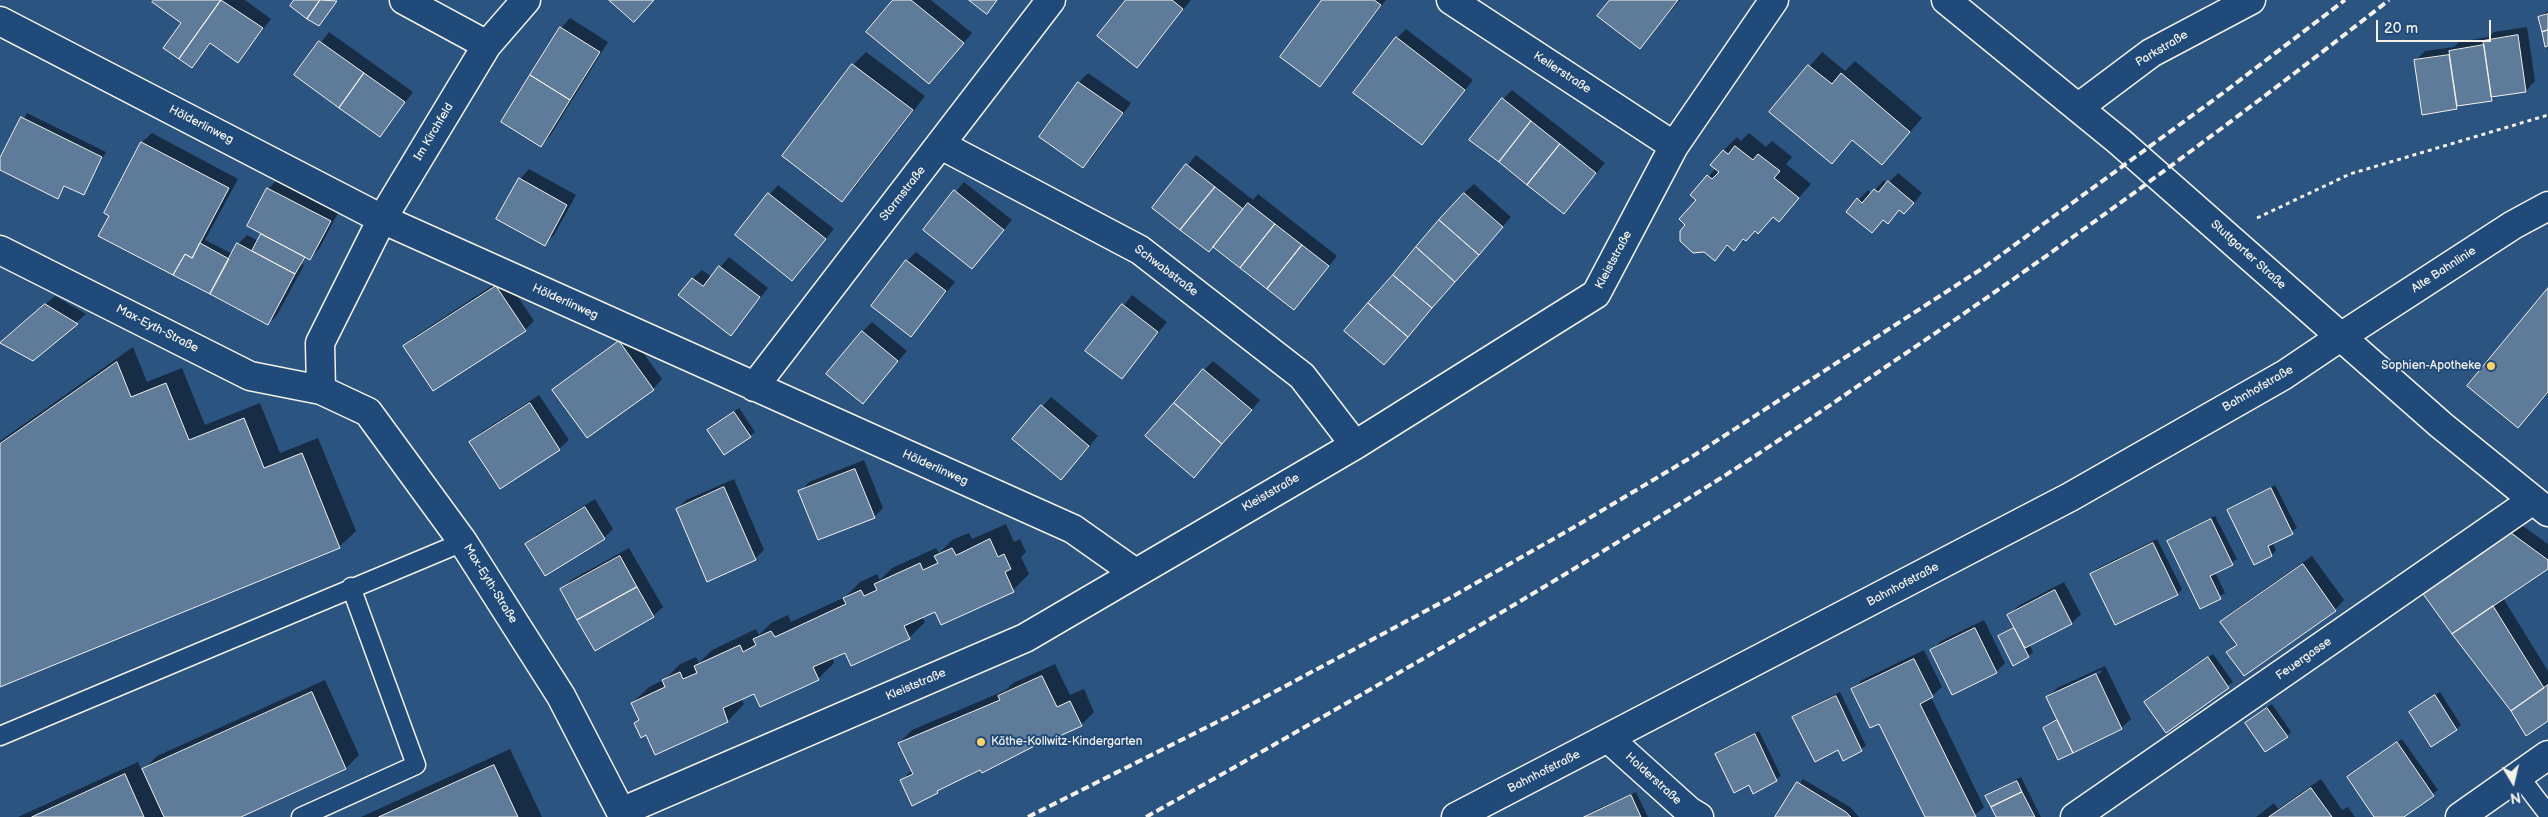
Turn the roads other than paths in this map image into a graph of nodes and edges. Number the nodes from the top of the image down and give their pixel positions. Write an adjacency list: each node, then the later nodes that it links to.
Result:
1 (404, 0): 9 (street)
2 (526, 0): 9 (street, Im Kirchfeld)
3 (1051, 0): 11 (street, Stormstraße)
4 (1451, 0): 12 (street, Kellerstraße)
5 (1774, 0): 12 (street, Kleiststraße)
6 (1946, 0): 10 (street, Stuttgarter Straße)
7 (2251, 0): 10 (street, Parkstraße)
8 (0, 21): 14 (street, Hölderlinweg)
9 (487, 45): 14 (street, Im Kirchfeld)
10 (2079, 108): 16 (street, Stuttgarter Straße)
11 (941, 146): 17 (street, Stormstraße); 19 (street, Schwabstraße)
12 (1674, 146): 19 (street, Kleiststraße)
13 (2548, 206): 16 (street, Alte Bahnlinie)
14 (382, 219): 17 (street, Hölderlinweg); 18 (street)
15 (0, 250): 18 (street, Max-Eyth-Straße)
16 (2342, 336): 20 (street, Stuttgarter Straße); 25 (street, Bahnhofstraße)
17 (754, 387): 22 (street, Hölderlinweg)
18 (321, 390): 21 (street, Max-Eyth-Straße)
19 (1355, 445): 22 (street, Kleiststraße)
20 (2540, 506): 33 (street, Feuergasse)
21 (463, 542): 23 (lane); 28 (street, Max-Eyth-Straße)
22 (1134, 572): 28 (street, Kleiststraße)
23 (351, 587): 24 (lane); 30 (lane)
24 (0, 736)
25 (1609, 739): 31 (street, Bahnhofstraße); 32 (street, Holderstraße)
26 (2548, 755): 27 (street)
27 (2519, 776): 29 (lane); 34 (street)
28 (621, 814)
29 (2548, 814)
30 (302, 817)
31 (1456, 817)
32 (1699, 817)
33 (2075, 817)
34 (2460, 817)

